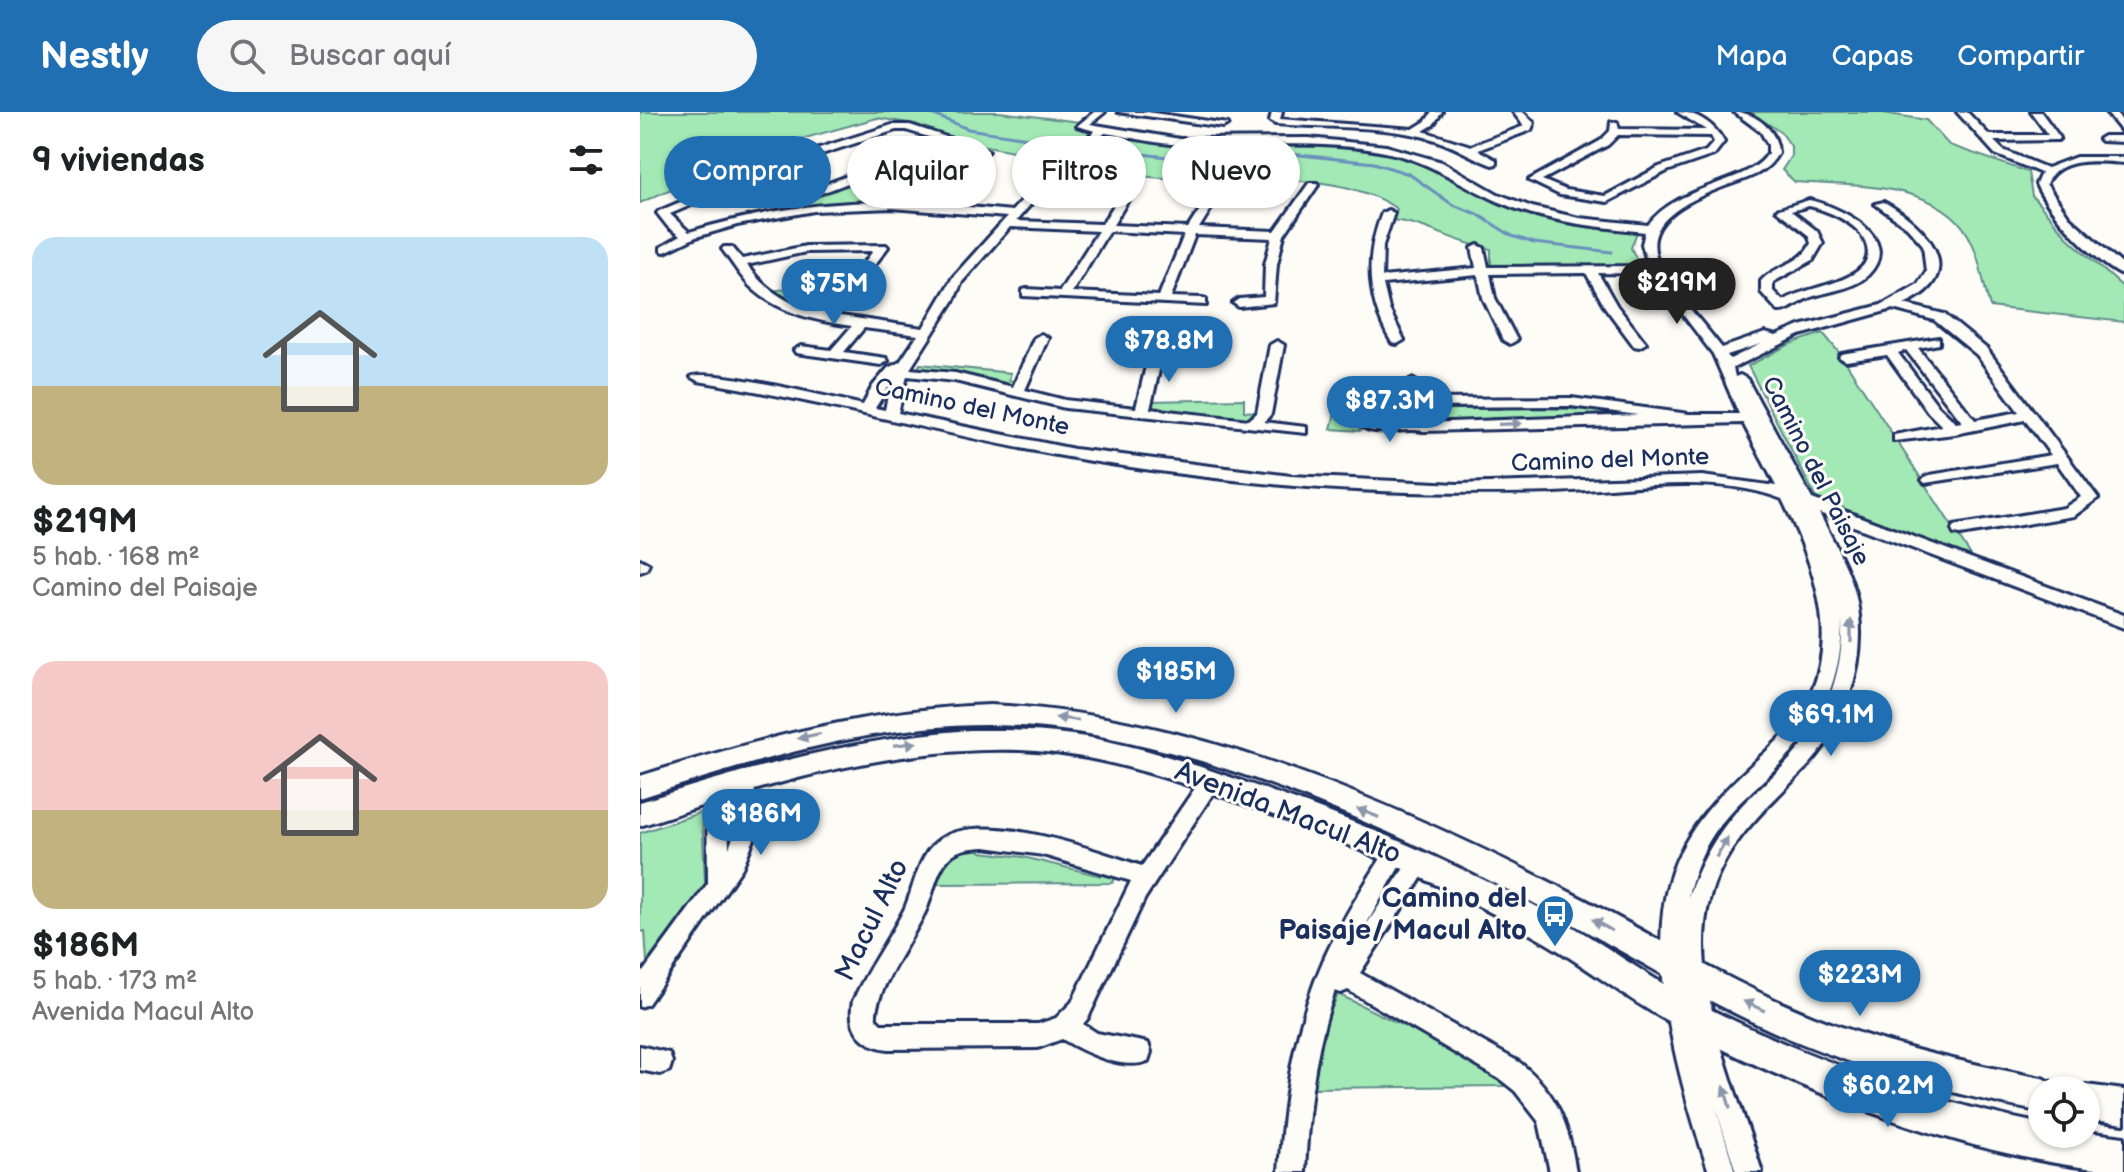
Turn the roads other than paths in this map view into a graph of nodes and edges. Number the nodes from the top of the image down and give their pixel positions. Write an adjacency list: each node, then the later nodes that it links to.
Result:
1 (1100, 112): 15 (street)
2 (1123, 112): 12 (street)
3 (1194, 112): 12 (street)
4 (1277, 112): 13 (street)
5 (1437, 112): 17 (street)
6 (1515, 112): 27 (street)
7 (1682, 112): 18 (street)
8 (1739, 112): 43 (street)
9 (1962, 112): 22 (street)
10 (2036, 112): 22 (street)
11 (2111, 112): 16 (street)
12 (1183, 121): 14 (street)
13 (1299, 121): 17 (street); 21 (street)
14 (1223, 124)
15 (1101, 131): 23 (street); 41 (street)
16 (2124, 131)
17 (1415, 132): 27 (street)
18 (1715, 133): 32 (street); 32 (street)
19 (871, 136): 20 (street)
20 (936, 136)
21 (1294, 136)
22 (1985, 138): 30 (street)
23 (1162, 139)
24 (2104, 139): 25 (street)
25 (2124, 139)
26 (1300, 142): 40 (street)
27 (1473, 149): 29 (street)
28 (2124, 160): 30 (street)
29 (1492, 162)
30 (2047, 172): 54 (street)
31 (1313, 185): 45 (street)
32 (1564, 193): 40 (street)
33 (1880, 204): 61 (street)
34 (675, 208): 46 (street)
35 (787, 208): 46 (street)
36 (941, 208): 41 (street)
37 (1116, 208): 42 (street)
38 (1206, 208): 44 (street)
39 (1388, 213): 55 (street)
40 (1539, 213): 43 (street)
41 (1012, 220): 42 (street); 65 (street)
42 (1102, 229): 44 (street); 57 (street)
43 (1652, 229): 51 (street)
44 (1190, 234): 45 (street); 58 (street)
45 (1278, 235): 60 (street)
46 (688, 237): 48 (street)
47 (1478, 248): 53 (street)
48 (665, 249)
49 (728, 249): 50 (street)
50 (741, 263): 63 (street); 63 (street)
51 (1656, 270): 52 (street); 79 (street, Camino del Paisaje)
52 (1591, 271): 53 (street); 71 (street)
53 (1481, 272): 55 (street); 69 (street)
54 (2124, 272)
55 (1375, 281): 68 (street)
56 (1027, 293): 57 (street)
57 (1067, 294): 58 (street)
58 (1163, 301): 59 (street)
59 (1202, 302)
60 (1239, 303)
61 (1893, 305): 66 (street); 88 (street)
62 (1782, 308): 62 (street); 66 (street)
63 (818, 316): 64 (street)
64 (861, 324): 65 (street); 77 (street)
65 (925, 332): 81 (street)
66 (1798, 332): 79 (street)
67 (1041, 338): 84 (street)
68 (1397, 340)
69 (1510, 340)
70 (1934, 341): 74 (street)
71 (1639, 343)
72 (1158, 345): 87 (street)
73 (1277, 345): 93 (street)
74 (1909, 345): 76 (street); 94 (street)
75 (801, 350): 77 (street)
76 (1890, 351): 78 (street); 97 (street)
77 (834, 355): 80 (street)
78 (1846, 357)
79 (1723, 359): 91 (street, Camino del Paisaje)
80 (881, 361)
81 (899, 368): 84 (street); 86 (street); 89 (street)
82 (698, 377): 86 (street, Camino del Monte)
83 (1412, 383): 85 (street)
84 (1017, 393): 87 (street)
85 (1417, 403): 90 (street); 92 (street)
86 (867, 410): 89 (street, Camino del Monte)
87 (1142, 412): 93 (street)
88 (2026, 415): 94 (street); 99 (street)
89 (891, 416): 101 (street, Camino del Monte)
90 (1689, 418): 91 (street); 92 (street, one-way to 90)
91 (1754, 419): 101 (street, Camino del Paisaje); 102 (street, Camino del Paisaje)
92 (1411, 424): 95 (street)
93 (1252, 425): 96 (street)
94 (1972, 425): 97 (street)
95 (1368, 426)
96 (1301, 430)
97 (1955, 430): 98 (street)
98 (1899, 438)
99 (2061, 458): 100 (street); 103 (street)
100 (1930, 480)
101 (1787, 495): 102 (street, Camino del Monte); 116 (street, Camino del Paisaje)
102 (1807, 503): 104 (street, Camino del Monte); 116 (street, Camino del Paisaje, one-way to 102)
103 (1960, 530)
104 (2124, 622)
105 (744, 779): 106 (street, Avenida Macul Alto, one-way to 106); 108 (street, Avenida Macul Alto); 110 (street)
106 (1211, 781): 112 (street, Avenida Macul Alto); 113 (street)
107 (640, 787): 116 (street, Avenida Macul Alto, one-way to 107)
108 (717, 789): 109 (street, Avenida Macul Alto); 111 (street)
109 (640, 814)
110 (746, 825): 111 (street); 114 (street)
111 (718, 833): 114 (street)
112 (1408, 858): 115 (street); 117 (street); 120 (street, Avenida Macul Alto)
113 (1146, 877): 121 (street); 121 (street, Macul Alto)
114 (719, 887): 118 (street)
115 (1344, 942): 117 (street); 119 (street)
116 (1682, 971): 120 (street, Camino del Paisaje); 120 (street, Camino del Paisaje); 123 (street, Avenida Macul Alto, one-way to 116)
117 (1346, 977): 119 (street); 128 (street)
118 (640, 996)
119 (1317, 1008): 127 (street)
120 (1692, 1016): 126 (street, Avenida Macul Alto); 129 (street, Camino del Paisaje); 130 (street, Camino del Paisaje, one-way to 120)
121 (1064, 1027): 122 (street)
122 (1139, 1052)
123 (2028, 1092)
124 (2100, 1104): 125 (street)
125 (2124, 1107)
126 (2124, 1155)
127 (1292, 1172)
128 (1563, 1172)
129 (1722, 1172)
130 (1749, 1172)

